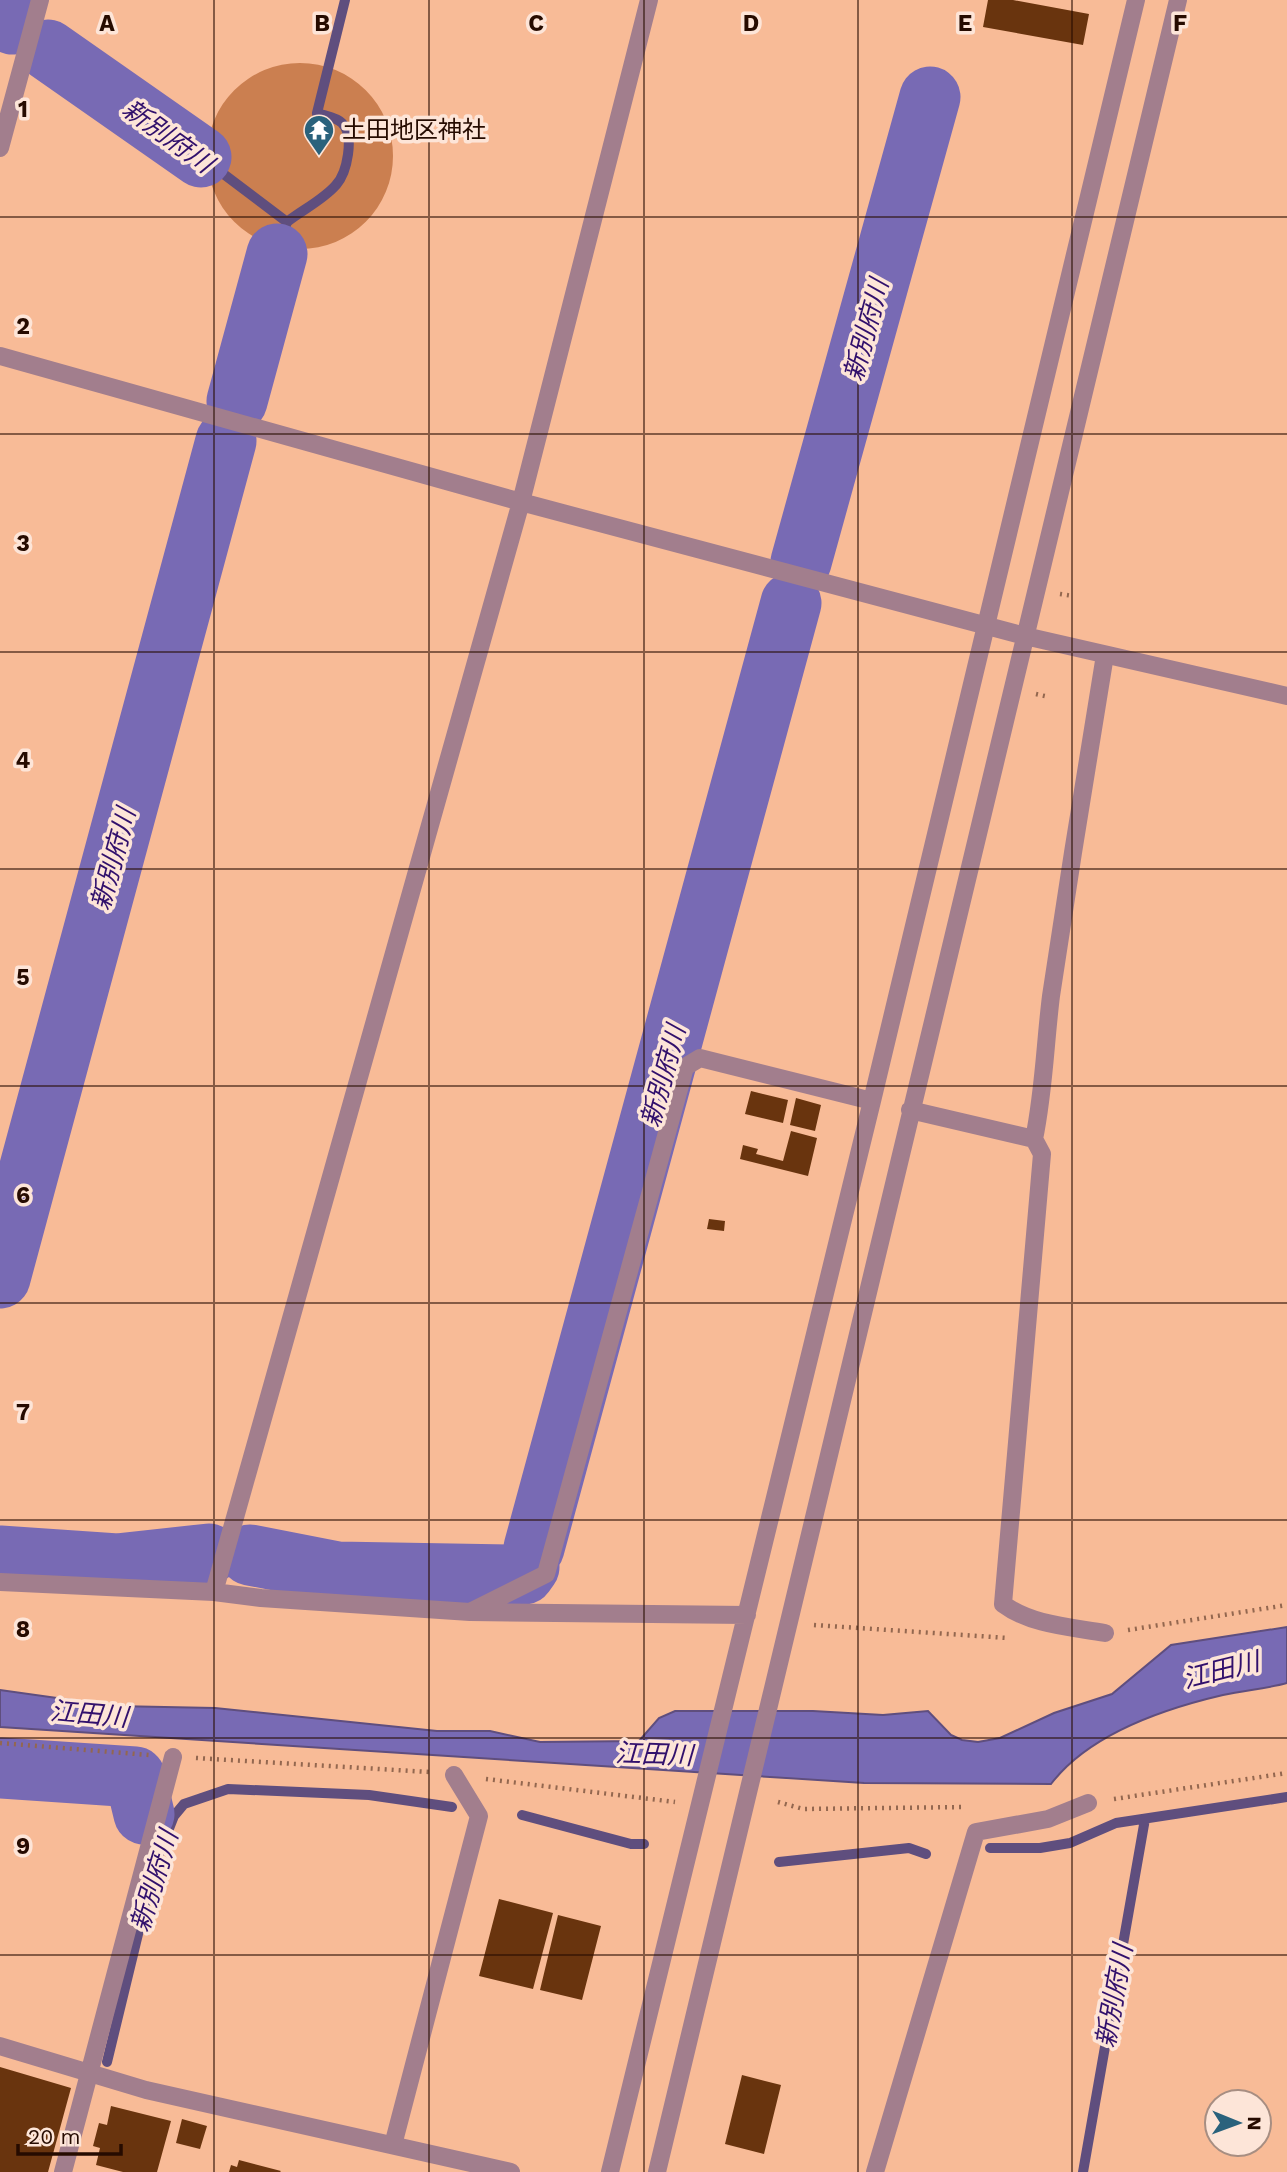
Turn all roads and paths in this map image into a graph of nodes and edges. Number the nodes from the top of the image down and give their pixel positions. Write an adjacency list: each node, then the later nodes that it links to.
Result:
1 (40, 0): 5 (street)
2 (649, 0): 7 (street)
3 (1136, 0): 8 (street)
4 (1178, 0): 9 (street)
5 (0, 148)
6 (0, 356): 7 (street)
7 (521, 502): 8 (street); 16 (street)
8 (987, 626): 9 (street); 12 (street)
9 (1025, 636): 10 (street); 13 (street)
10 (1105, 655): 11 (street); 14 (street)
11 (1287, 696)
12 (872, 1101): 17 (street); 18 (street)
13 (910, 1110): 14 (street); 31 (street)
14 (1034, 1139): 19 (street)
15 (0, 1582): 16 (street)
16 (214, 1592): 17 (street)
17 (470, 1612): 18 (street)
18 (747, 1615): 23 (street)
19 (1105, 1633)
20 (0, 1743): 21 (path)
21 (173, 1757): 22 (path); 26 (street)
22 (454, 1775): 23 (path); 27 (street)
23 (701, 1799): 30 (street)
24 (1088, 1803): 32 (street)
25 (0, 2046): 26 (street)
26 (88, 2071): 27 (street); 28 (street)
27 (393, 2145): 29 (street)
28 (63, 2172)
29 (511, 2172)
30 (610, 2172)
31 (657, 2172)
32 (875, 2172)

